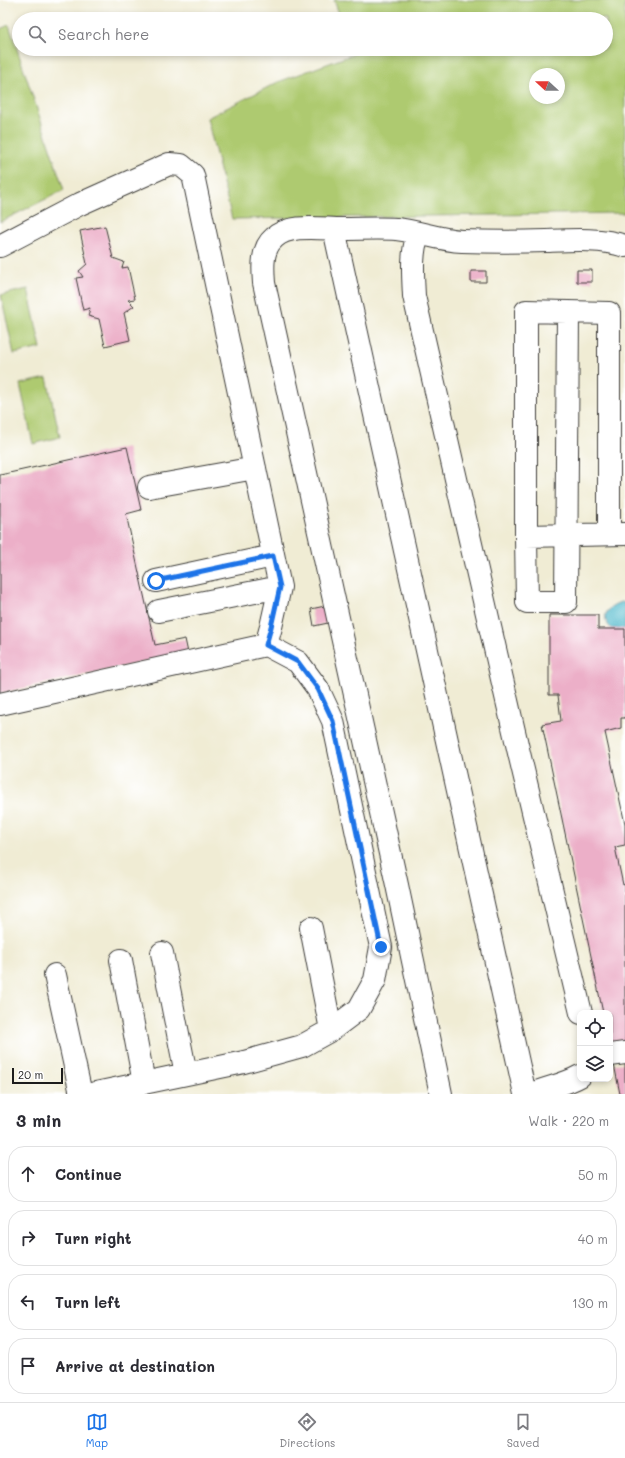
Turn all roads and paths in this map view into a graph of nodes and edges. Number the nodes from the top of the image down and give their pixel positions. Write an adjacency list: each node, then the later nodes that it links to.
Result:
1 (334, 229): 2 (lane); 30 (lane); 31 (lane)
2 (418, 234): 4 (lane); 21 (lane)
3 (0, 246): 6 (lane)
4 (625, 246)
5 (568, 312): 8 (lane); 9 (lane); 10 (lane)
6 (255, 468): 7 (lane); 11 (lane)
7 (148, 487)
8 (617, 534): 9 (lane)
9 (566, 535): 10 (lane); 10 (lane)
10 (526, 536)
11 (273, 556): 12 (lane); 13 (lane)
12 (156, 581)
13 (280, 587): 14 (lane); 15 (lane)
14 (159, 611)
15 (266, 645): 16 (lane); 22 (lane)
16 (0, 704)
17 (311, 928): 22 (lane)
18 (162, 953): 25 (lane)
19 (121, 960): 27 (lane)
20 (55, 975): 28 (lane)
21 (580, 1010)
22 (331, 1030): 25 (lane)
23 (625, 1053): 24 (lane)
24 (613, 1055)
25 (186, 1074): 27 (lane)
26 (577, 1078): 32 (lane)
27 (144, 1083): 29 (lane)
28 (81, 1094)
29 (91, 1094)
30 (441, 1094)
31 (525, 1094)
32 (532, 1094)

